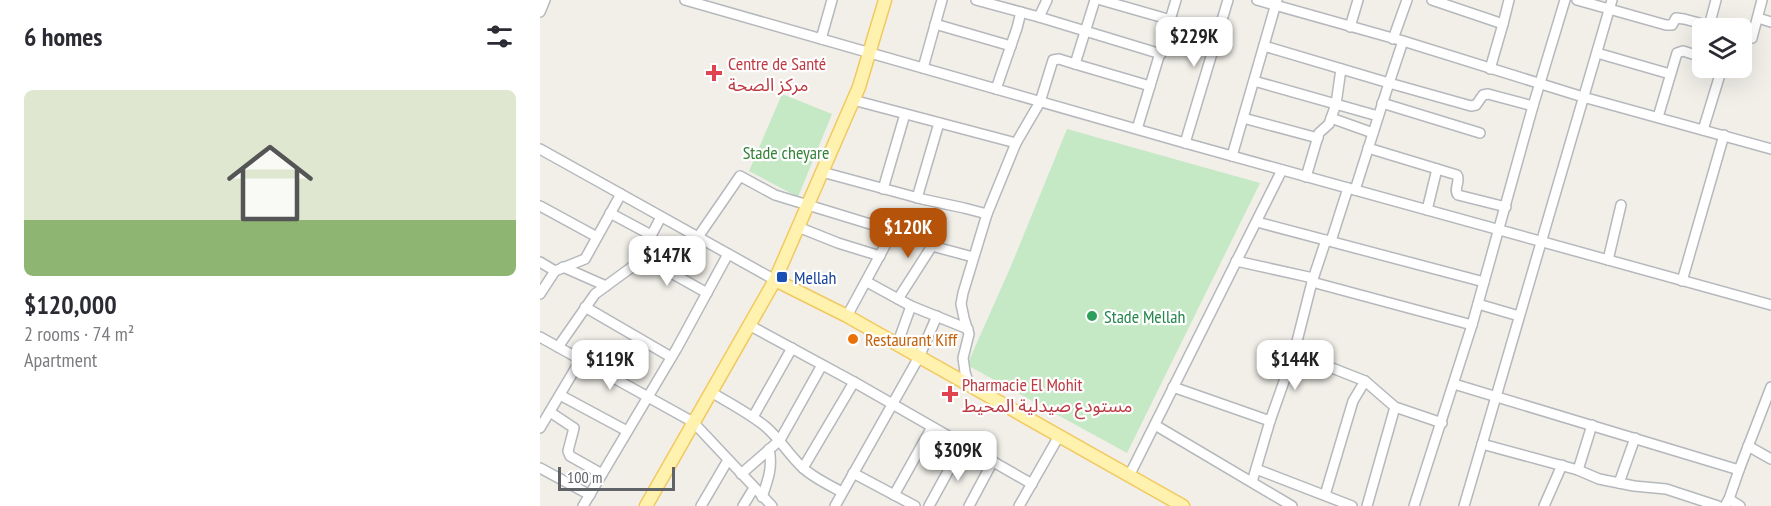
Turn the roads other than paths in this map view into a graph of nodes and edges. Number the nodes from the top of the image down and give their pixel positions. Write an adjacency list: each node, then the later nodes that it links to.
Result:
1 (546, 0): 25 (street)
2 (685, 0): 24 (street)
3 (726, 0): 24 (street)
4 (832, 0): 38 (street)
5 (885, 0): 42 (main road)
6 (942, 0): 33 (street)
7 (976, 0): 26 (street)
8 (1047, 0): 27 (street)
9 (1095, 0): 36 (street)
10 (1101, 0): 30 (street)
11 (1176, 0): 30 (street)
12 (1228, 0): 76 (street)
13 (1257, 0): 22 (street)
14 (1358, 0): 35 (street)
15 (1407, 0): 39 (street)
16 (1432, 0): 34 (street)
17 (1509, 0): 34 (street)
18 (1565, 0): 54 (street)
19 (1577, 0): 23 (street)
20 (1716, 0): 28 (street)
21 (1762, 0): 29 (street)
22 (1276, 2): 35 (street); 41 (street)
23 (1611, 4): 31 (street); 43 (street)
24 (723, 11): 38 (street)
25 (540, 12)
26 (1021, 12): 27 (street); 40 (street)
27 (1039, 17): 36 (street)
28 (1715, 18)
29 (1758, 18): 32 (street); 37 (street)
30 (1170, 20): 44 (street)
31 (1692, 21)
32 (1771, 22)
33 (935, 24): 40 (street); 47 (street)
34 (1503, 24): 49 (street)
35 (1350, 27): 39 (street)
36 (1086, 32): 44 (street); 46 (street)
37 (1752, 38)
38 (821, 39): 42 (street)
39 (1398, 40): 49 (street); 53 (street)
40 (1011, 46): 56 (street)
41 (1264, 46): 48 (street); 52 (street)
42 (870, 53): 47 (street); 58 (main road)
43 (1597, 53): 50 (street); 57 (street)
44 (1161, 54): 55 (street)
45 (1692, 54): 50 (street)
46 (1076, 64): 55 (street); 59 (street)
47 (923, 68): 56 (street)
48 (1341, 69): 53 (street); 61 (street)
49 (1490, 69): 54 (street)
50 (1670, 74): 65 (street)
51 (1719, 78): 70 (street)
52 (1254, 81): 61 (street); 66 (street)
53 (1389, 83): 60 (street); 62 (street)
54 (1540, 84): 57 (street); 62 (street)
55 (1150, 86): 69 (street)
56 (996, 89): 59 (street)
57 (1583, 97): 65 (street); 105 (street)
58 (853, 100): 63 (street); 83 (main road)
59 (1040, 102): 69 (street); 75 (street)
60 (1382, 103): 64 (street); 72 (street)
61 (1336, 104): 64 (street); 67 (street)
62 (1533, 106): 92 (street)
63 (905, 114): 68 (street); 85 (street)
64 (1378, 116): 71 (street)
65 (1658, 117): 70 (street)
66 (1243, 118): 74 (street); 80 (street)
67 (1331, 118): 71 (street); 74 (street)
68 (939, 123): 75 (street); 88 (street)
69 (1137, 129): 76 (street)
70 (1703, 130): 73 (street)
71 (1373, 133): 77 (street)
72 (1480, 133)
73 (1724, 135): 79 (street); 117 (street)
74 (1318, 138): 84 (street)
75 (1016, 143): 95 (street)
76 (1185, 143): 80 (street)
77 (1368, 148): 81 (street); 86 (street)
78 (540, 149): 87 (street)
79 (1771, 149)
80 (1232, 156): 82 (street)
81 (1437, 169): 92 (street); 93 (street)
82 (1282, 170): 84 (street); 97 (street)
83 (822, 172): 85 (street); 89 (main road)
84 (1306, 177): 86 (street)
85 (883, 189): 88 (street)
86 (1351, 189): 93 (street); 104 (street)
87 (621, 194): 94 (street); 96 (street)
88 (917, 198): 95 (street)
89 (807, 204): 98 (main road); 100 (street); 103 (street)
90 (1621, 205): 111 (street)
91 (540, 206): 102 (street)
92 (1506, 207): 99 (street)
93 (1427, 210): 99 (street)
94 (610, 213): 101 (street); 102 (street)
95 (987, 214): 110 (street)
96 (661, 217): 101 (street); 103 (street)
97 (1257, 222): 104 (street); 112 (street)
98 (798, 226): 109 (street); 115 (main road)
99 (1499, 230): 105 (street); 119 (street)
100 (893, 231): 106 (street); 109 (street)
101 (651, 235): 108 (street)
102 (597, 237): 114 (street)
103 (698, 237): 107 (street)
104 (1328, 241): 116 (street); 119 (street)
105 (1541, 242): 111 (street); 130 (street)
106 (932, 246): 110 (street); 123 (street)
107 (728, 254): 115 (street); 122 (street)
108 (641, 256): 120 (street); 122 (street)
109 (880, 256): 118 (street)
110 (973, 257): 133 (street)
111 (1608, 260): 117 (street)
112 (1236, 261): 116 (street); 147 (street)
113 (540, 262): 114 (street)
114 (559, 269): 120 (street); 121 (street)
115 (775, 280): 128 (main road); 131 (main road)
116 (1312, 280): 132 (street); 138 (street)
117 (1682, 281): 125 (street)
118 (867, 282): 123 (street); 128 (street)
119 (1484, 282): 124 (street)
120 (606, 286): 127 (street)
121 (541, 289)
122 (707, 294): 139 (street)
123 (898, 299): 126 (street)
124 (1478, 304): 130 (street); 132 (street)
125 (1771, 305)
126 (912, 306): 129 (street); 135 (street)
127 (585, 307): 136 (street); 139 (street)
128 (847, 316): 135 (main road)
129 (937, 316): 133 (street); 140 (street)
130 (1519, 316): 152 (street)
131 (749, 325): 137 (street); 149 (main road)
132 (1472, 325): 145 (street)
133 (968, 329): 146 (street)
134 (540, 338): 136 (street)
135 (897, 345): 140 (main road)
136 (558, 347): 141 (street)
137 (792, 348): 142 (street); 156 (street)
138 (1294, 353): 143 (street); 157 (street)
139 (671, 357): 151 (street)
140 (919, 357): 146 (main road); 153 (street)
141 (581, 359): 150 (street); 151 (street)
142 (822, 365): 144 (street); 167 (street)
143 (1365, 381): 154 (street); 192 (street)
144 (854, 382): 153 (street); 177 (street)
145 (1454, 384): 152 (street); 159 (street)
146 (969, 385): 165 (main road)
147 (1173, 387): 157 (street); 161 (street)
148 (1771, 387): 170 (street)
149 (711, 392): 156 (street); 158 (main road)
150 (560, 395): 155 (street); 164 (street)
151 (648, 397): 158 (street); 164 (street)
152 (1496, 397): 162 (street); 169 (street)
153 (892, 404): 163 (street); 181 (street)
154 (1395, 407): 159 (street); 208 (street)
155 (550, 412): 160 (street); 182 (street)
156 (753, 417): 167 (street)
157 (1270, 421): 178 (street)
158 (693, 422): 173 (street); 196 (main road)
159 (1442, 423): 209 (street)
160 (541, 424)
161 (1155, 425): 184 (street); 185 (street)
162 (1592, 425): 166 (street); 179 (street)
163 (932, 427): 168 (street); 191 (street)
164 (627, 431): 182 (street)
165 (1059, 436): 184 (main road); 187 (street)
166 (1635, 438): 180 (street); 186 (street)
167 (780, 440): 171 (street); 177 (street)
168 (963, 444): 174 (street); 202 (street)
169 (1482, 444): 175 (street); 210 (street)
170 (1748, 446): 172 (street); 180 (street)
171 (769, 450): 183 (street); 193 (street)
172 (1771, 459)
173 (728, 460): 183 (street); 197 (street)
174 (993, 461): 187 (street); 203 (street)
175 (1562, 465): 179 (street); 211 (street)
176 (540, 468): 190 (street)
177 (803, 468): 189 (street)
178 (1256, 469): 185 (street); 192 (street)
179 (1578, 470): 186 (street)
180 (1739, 470): 194 (street)
181 (853, 472): 189 (street); 191 (street)
182 (602, 474): 190 (street)
183 (741, 474): 188 (street)
184 (1129, 476): 205 (main road)
185 (1252, 482): 206 (street)
186 (1619, 483): 212 (street)
187 (1032, 484): 204 (street)
188 (754, 488): 193 (street); 198 (street)
189 (842, 492): 200 (street)
190 (590, 495): 195 (street)
191 (894, 495): 201 (street)
192 (1325, 495): 207 (street)
193 (762, 497): 199 (street)
194 (1727, 503): 213 (street)
195 (583, 506)
196 (646, 506)
197 (701, 506)
198 (743, 506)
199 (772, 506)
200 (835, 506)
201 (915, 506)
202 (929, 506)
203 (969, 506)
204 (1019, 506)
205 (1183, 506)
206 (1292, 506)
207 (1352, 506)
208 (1366, 506)
209 (1414, 506)
210 (1464, 506)
211 (1544, 506)
212 (1718, 506)
213 (1740, 506)

